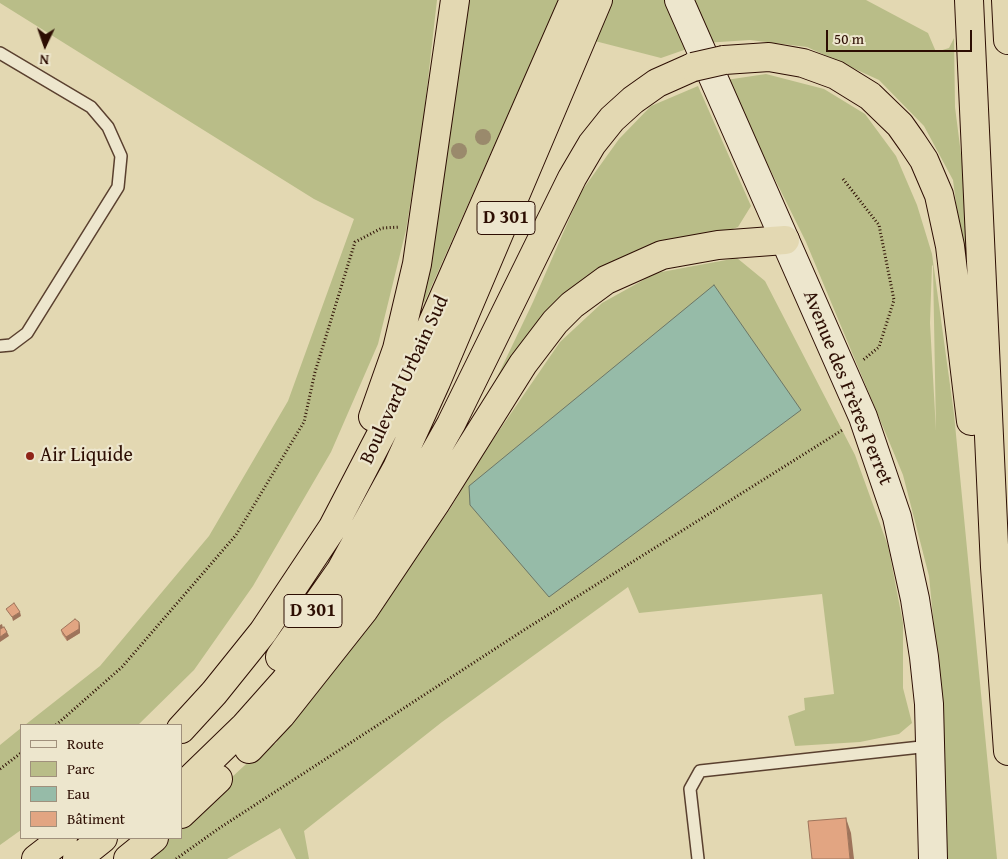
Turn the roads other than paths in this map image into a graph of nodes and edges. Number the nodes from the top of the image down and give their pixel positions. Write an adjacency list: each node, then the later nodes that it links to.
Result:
1 (455, 0): 11 (highway)
2 (574, 0): 11 (highway, Boulevard Urbain Sud / D 301)
3 (598, 0): 16 (highway, D 301)
4 (679, 0): 9 (street, Avenue des Frères Perret)
5 (969, 0): 12 (highway)
6 (1006, 0): 7 (highway)
7 (1008, 40)
8 (0, 52): 10 (lane)
9 (785, 240): 14 (street, Avenue des Frères Perret); 18 (highway)
10 (0, 346)
11 (334, 528): 13 (highway, Boulevard Urbain Sud / D 301)
12 (995, 567): 15 (highway); 17 (highway, bridge)
13 (182, 728)
14 (930, 746): 27 (lane); 28 (street, Avenue des Frères Perret)
15 (1008, 751)
16 (182, 764)
17 (182, 787)
18 (182, 813)
19 (62, 839): 23 (highway)
20 (101, 839): 24 (highway)
21 (126, 839): 25 (highway)
22 (153, 839): 26 (highway)
23 (36, 859)
24 (77, 859)
25 (102, 859)
26 (128, 859)
27 (698, 859)
28 (933, 859)

